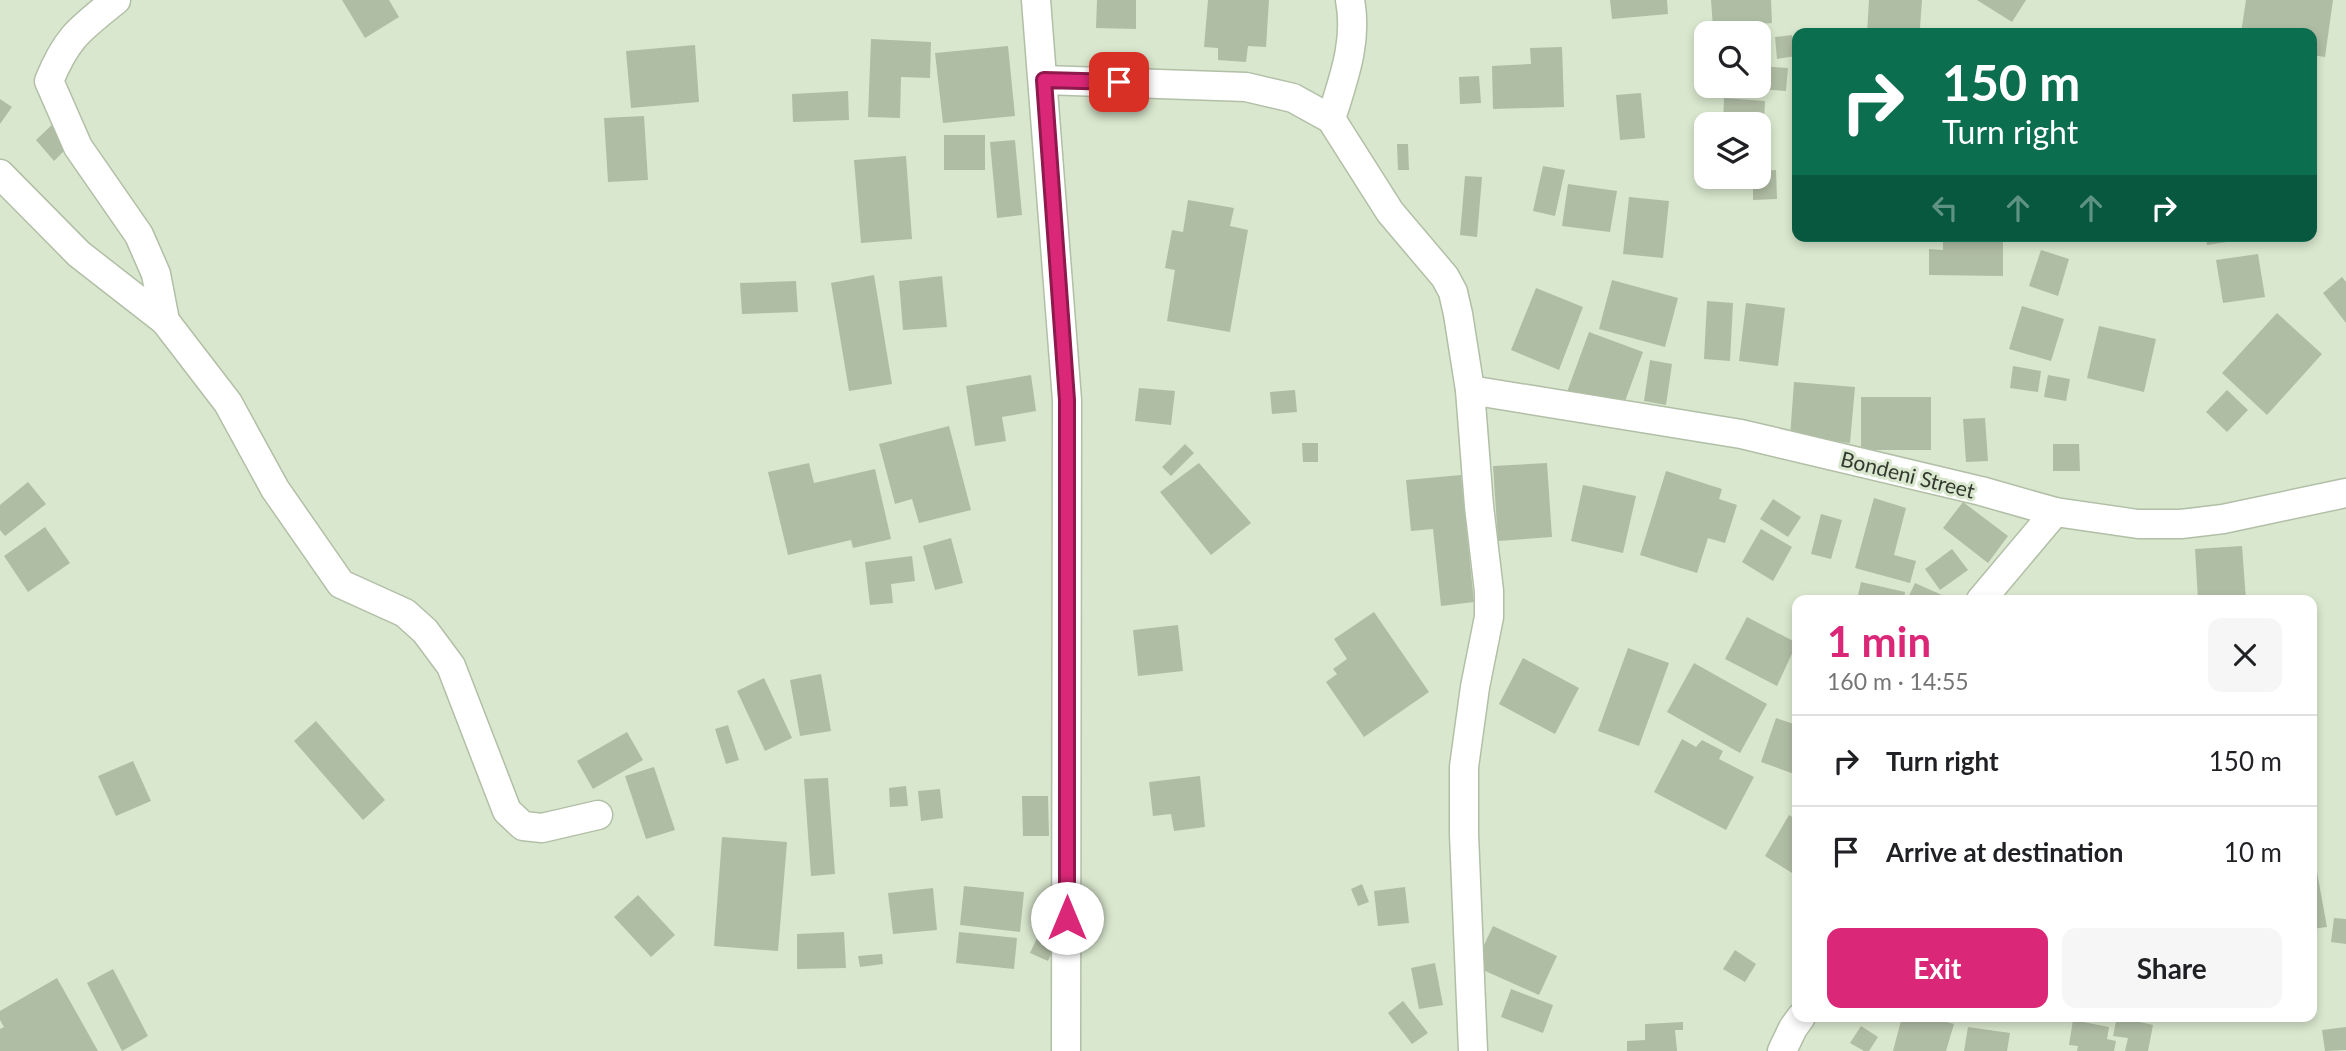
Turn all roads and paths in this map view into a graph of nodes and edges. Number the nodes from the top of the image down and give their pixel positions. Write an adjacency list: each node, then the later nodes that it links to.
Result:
1 (116, 0): 7 (street)
2 (1036, 0): 4 (street)
3 (1350, 0): 5 (street)
4 (1044, 80): 5 (street); 14 (street)
5 (1331, 119): 8 (street)
6 (0, 174): 7 (street)
7 (165, 321): 12 (street)
8 (1470, 390): 10 (street, Bondeni Street); 15 (street)
9 (2346, 493): 10 (street, Bondeni Street)
10 (2055, 512): 11 (street)
11 (1985, 595)
12 (598, 816)
13 (1797, 1022): 16 (street)
14 (1066, 1051)
15 (1473, 1051)
16 (1782, 1051)

